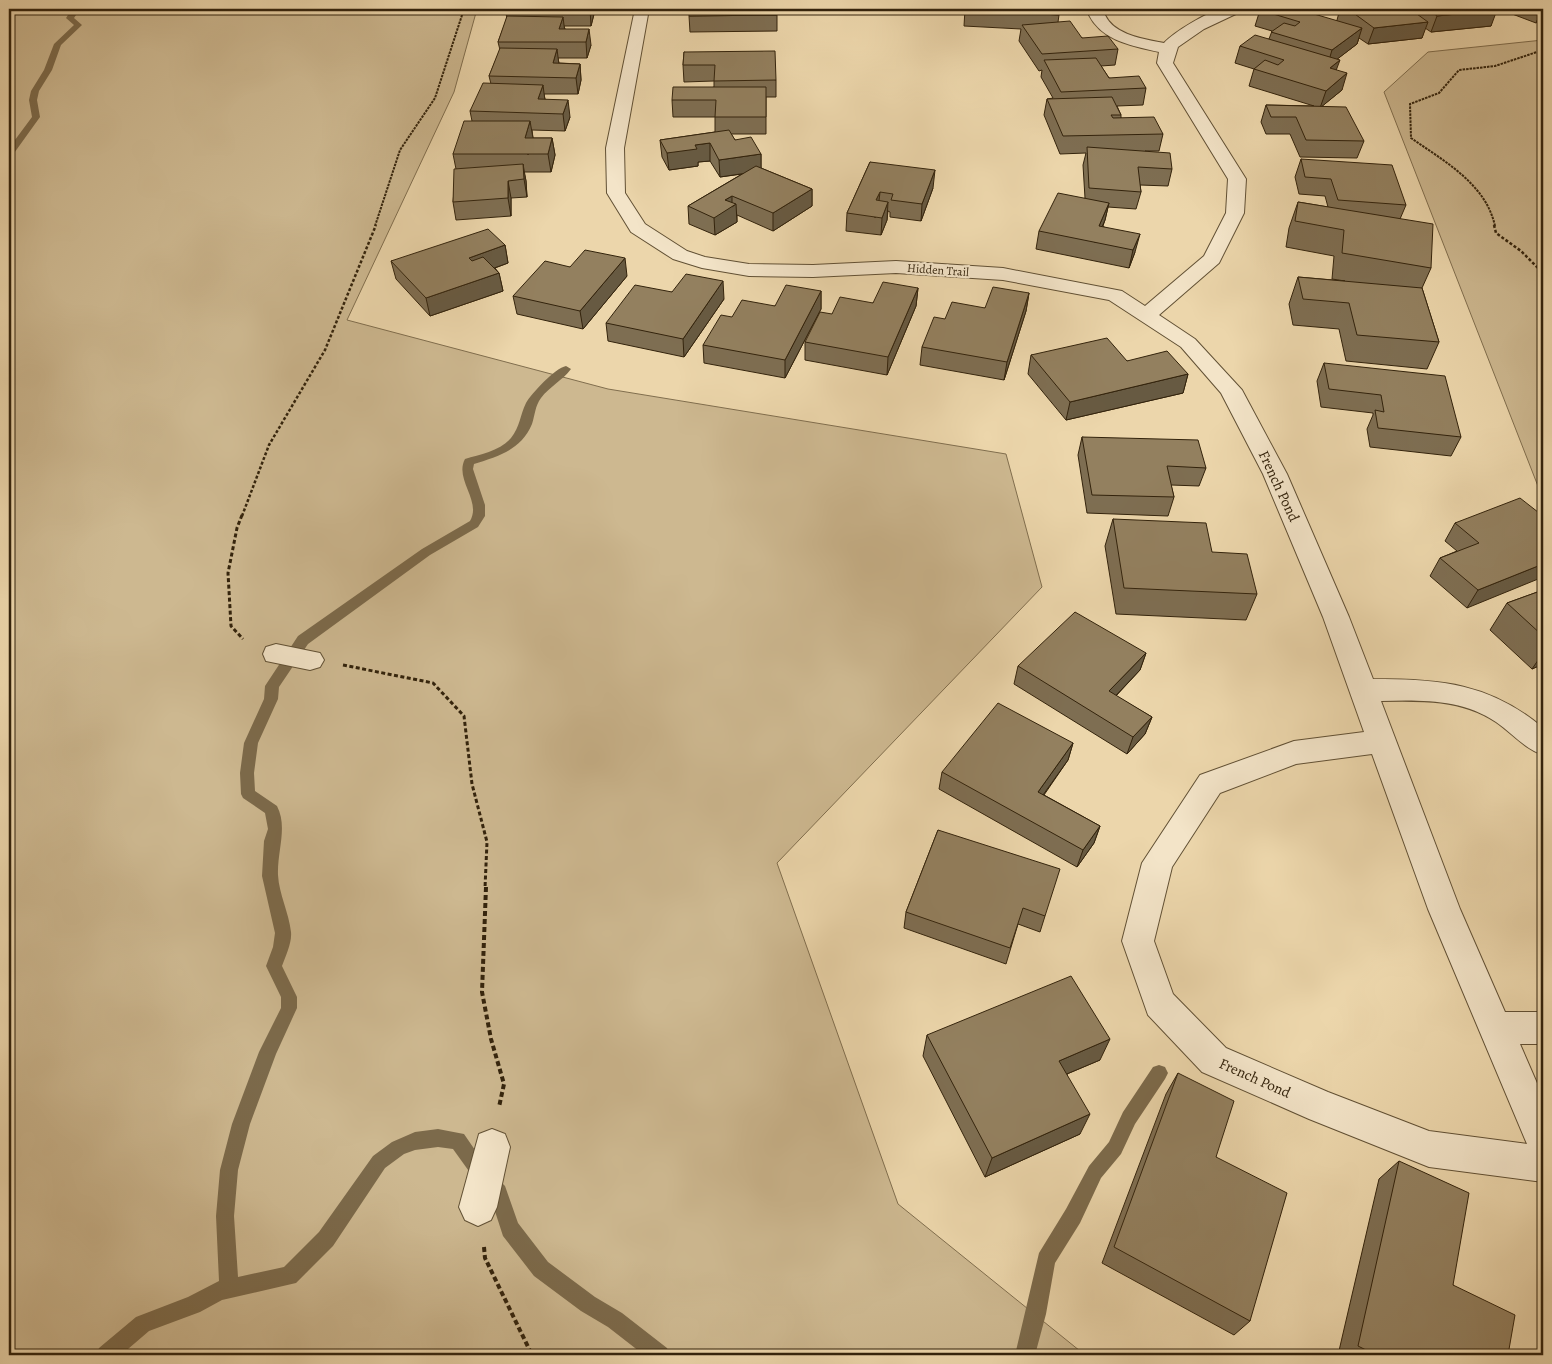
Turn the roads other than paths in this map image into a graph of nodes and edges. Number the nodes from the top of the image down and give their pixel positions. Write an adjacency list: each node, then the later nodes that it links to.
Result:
1 (642, 9): 7 (street, Hidden Trail)
2 (1102, 9): 6 (street)
3 (1235, 9): 5 (street)
4 (1194, 11): 5 (street)
5 (1216, 19): 6 (street)
6 (1168, 48): 7 (street)
7 (1147, 315): 10 (street, French Pond)
8 (276, 654): 9 (street)
9 (310, 660)
10 (1363, 690): 11 (street, French Pond); 12 (street)
11 (1382, 741): 13 (street, French Pond); 17 (street, French Pond)
12 (1543, 744)
13 (1496, 1028): 14 (street); 15 (street, French Pond)
14 (1543, 1028)
15 (1543, 1138)
16 (492, 1147): 18 (street)
17 (1543, 1164)
18 (478, 1207)

